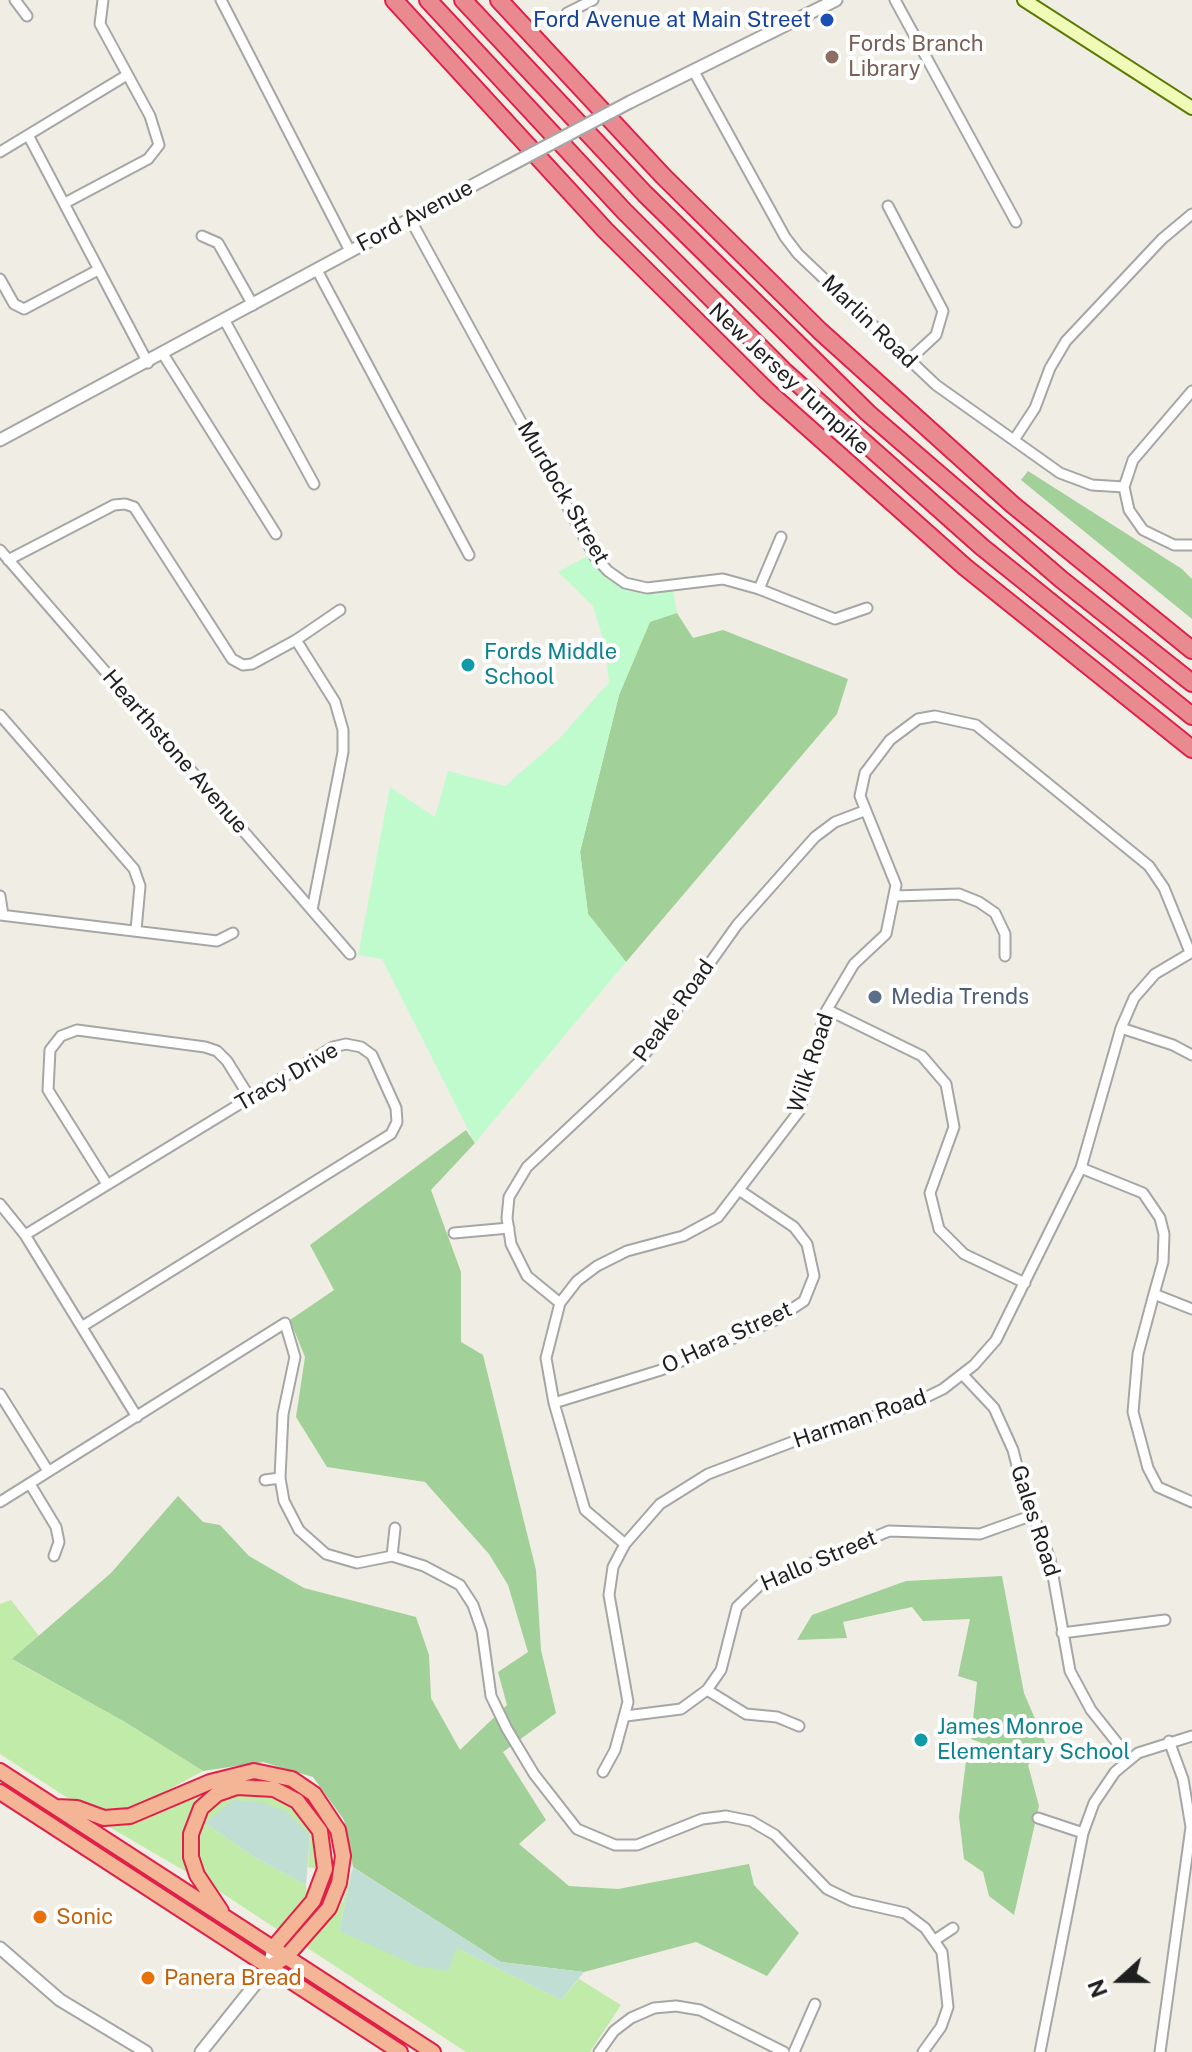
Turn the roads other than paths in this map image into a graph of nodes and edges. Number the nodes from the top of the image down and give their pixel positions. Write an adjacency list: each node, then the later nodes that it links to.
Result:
1 (15, 0): 13 (street)
2 (103, 0): 15 (street)
3 (221, 0): 25 (street)
4 (394, 0): 53 (highway, New Jersey Turnpike)
5 (428, 0): 52 (highway, New Jersey Turnpike)
6 (463, 0): 50 (highway, New Jersey Turnpike)
7 (499, 0): 49 (highway)
8 (593, 0): 12 (street)
9 (836, 0): 14 (street, Ford Avenue)
10 (895, 0): 23 (street)
11 (1024, 0): 16 (main road)
12 (567, 13)
13 (27, 16)
14 (693, 70): 22 (street, Ford Avenue, bridge); 32 (street, Marlin Road)
15 (127, 75): 17 (street); 19 (street)
16 (1192, 108)
17 (28, 135): 18 (street); 19 (street)
18 (0, 152)
19 (65, 203): 26 (street)
20 (888, 206): 32 (street)
21 (1192, 214): 36 (street)
22 (409, 217): 25 (street, Ford Avenue); 45 (street, Murdock Street)
23 (1016, 222)
24 (202, 236): 29 (street)
25 (350, 251): 27 (street, Ford Avenue)
26 (98, 270): 28 (street); 33 (street)
27 (317, 270): 29 (street, Ford Avenue); 43 (street)
28 (0, 279)
29 (253, 305): 30 (street, Ford Avenue)
30 (225, 321): 31 (street, Ford Avenue); 37 (street)
31 (163, 354): 33 (street, Ford Avenue); 39 (street)
32 (909, 360): 36 (street, Marlin Road)
33 (148, 363): 35 (street, Ford Avenue)
34 (1192, 391): 38 (street)
35 (0, 440)
36 (1014, 440): 38 (street, Marlin Road)
37 (314, 484)
38 (1124, 487): 41 (street)
39 (276, 534)
40 (781, 537): 45 (street)
41 (1192, 545)
42 (0, 550): 44 (street, Hearthstone Avenue)
43 (469, 555)
44 (8, 560): 48 (street); 57 (street, Hearthstone Avenue)
45 (759, 589): 46 (street, Murdock Street)
46 (867, 608)
47 (340, 610): 48 (street)
48 (296, 640): 57 (street)
49 (1192, 650)
50 (1192, 683)
51 (0, 715): 59 (street)
52 (1192, 716)
53 (1192, 749)
54 (864, 811): 56 (street, Wilk Road); 61 (street, Wilk Road); 72 (street, Peake Road)
55 (0, 896): 58 (street)
56 (895, 896): 63 (street); 64 (street, Wilk Road)
57 (312, 910): 62 (street, Hearthstone Avenue)
58 (2, 915): 59 (street)
59 (136, 930): 60 (street)
60 (233, 933)
61 (1191, 952): 65 (street, Harman Road)
62 (350, 954)
63 (1005, 956)
64 (828, 1010): 70 (street, Wilk Road); 75 (street)
65 (1121, 1028): 66 (street); 68 (street, Harman Road)
66 (1192, 1055)
67 (250, 1098): 69 (street, Tracy Drive); 69 (street); 79 (street, Tracy Drive)
68 (1081, 1168): 75 (street, Harman Road); 76 (street)
69 (107, 1184): 74 (street, Tracy Drive)
70 (739, 1190): 77 (street, Wilk Road); 82 (street, O Hara Street)
71 (0, 1204): 74 (street)
72 (509, 1228): 73 (street); 77 (street, Peake Road)
73 (454, 1233)
74 (25, 1235): 79 (street)
75 (1025, 1283): 80 (street, Harman Road)
76 (1154, 1294): 78 (street); 89 (street)
77 (560, 1303): 82 (street, Wilk Road)
78 (1192, 1309)
79 (83, 1326): 83 (street)
80 (963, 1375): 90 (street, Gales Road); 92 (street, Harman Road)
81 (0, 1394): 84 (street)
82 (554, 1403): 92 (street, Wilk Road)
83 (137, 1417): 84 (street); 85 (street)
84 (48, 1471): 87 (street)
85 (280, 1478): 86 (street); 94 (street)
86 (265, 1480)
87 (30, 1484): 88 (street); 93 (street)
88 (0, 1502)
89 (1192, 1502)
90 (1033, 1515): 96 (street, Gales Road); 97 (street, Hallo Street)
91 (395, 1528): 94 (street)
92 (625, 1544): 98 (street, Harman Road)
93 (54, 1556)
94 (392, 1556): 111 (street)
95 (1165, 1620): 96 (street)
96 (1062, 1633): 102 (street, Gales Road)
97 (707, 1690): 98 (street); 99 (street)
98 (626, 1716): 104 (street, Harman Road)
99 (799, 1726)
100 (1192, 1736): 101 (street)
101 (1169, 1741): 102 (street); 126 (street)
102 (1130, 1759): 108 (street)
103 (0, 1771): 106 (highway)
104 (603, 1772)
105 (0, 1792): 115 (highway)
106 (56, 1807): 109 (highway); 114 (highway)
107 (1038, 1818): 108 (street)
108 (1083, 1833): 125 (street)
109 (226, 1918): 112 (highway); 112 (highway)
110 (953, 1928): 111 (street)
111 (935, 1940): 124 (street)
112 (273, 1948): 114 (highway); 115 (street)
113 (1, 1950): 117 (street)
114 (286, 1957): 115 (highway); 120 (highway)
115 (269, 1967): 118 (street); 119 (highway)
116 (815, 2004): 123 (street)
117 (146, 2052)
118 (201, 2052)
119 (400, 2052)
120 (433, 2052)
121 (599, 2052): 122 (street)
122 (784, 2052)
123 (794, 2052)
124 (923, 2052)
125 (1040, 2052)
126 (1160, 2052)

